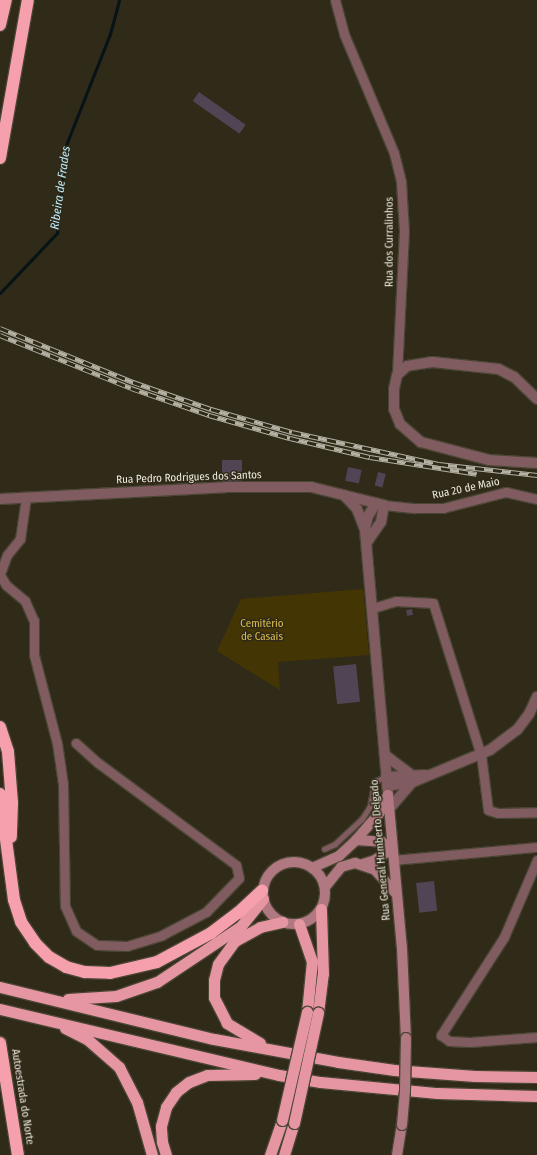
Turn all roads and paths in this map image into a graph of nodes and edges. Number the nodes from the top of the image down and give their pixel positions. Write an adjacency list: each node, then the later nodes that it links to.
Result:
1 (6, 0): 4 (highway)
2 (28, 0): 5 (highway)
3 (335, 0): 6 (street, Rua dos Curralinhos)
4 (0, 25)
5 (0, 158)
6 (397, 375): 7 (street); 8 (street)
7 (537, 399)
8 (537, 463)
9 (342, 494): 10 (street, Rua Pedro Rodrigues dos Santos); 13 (street, Rua Pedro Rodrigues dos Santos); 14 (street, Rua General Humberto Delgado)
10 (26, 498): 11 (street, Rua Pedro Rodrigues dos Santos); 16 (street)
11 (0, 499)
12 (537, 499): 13 (street, Rua 20 de Maio)
13 (380, 504): 14 (street); 15 (street)
14 (365, 530): 15 (street, Rua General Humberto Delgado)
15 (367, 542): 17 (street, Rua General Humberto Delgado)
16 (0, 575): 20 (street)
17 (373, 608): 21 (street); 22 (street, Rua General Humberto Delgado)
18 (537, 697): 21 (street)
19 (0, 727): 36 (highway)
20 (76, 743)
21 (485, 752): 23 (street); 27 (street)
22 (384, 755): 23 (street); 24 (street, Rua General Humberto Delgado)
23 (412, 778): 24 (street); 26 (street)
24 (387, 786): 26 (main road, Rua General Humberto Delgado); 28 (main road); 30 (lane)
25 (0, 794): 36 (highway)
26 (389, 809): 31 (main road, Rua General Humberto Delgado)
27 (537, 812)
28 (356, 840): 31 (main road); 35 (main road)
29 (537, 847): 32 (street)
30 (324, 849)
31 (392, 849): 32 (main road, Rua General Humberto Delgado); 34 (main road)
32 (393, 860): 38 (main road, Rua General Humberto Delgado)
33 (537, 860): 48 (street)
34 (363, 864): 37 (main road); 38 (main road)
35 (312, 868): 37 (main road); 39 (main road)
36 (9, 870): 39 (highway)
37 (325, 887): 40 (main road)
38 (396, 893): 59 (main road, Rua General Humberto Delgado, bridge)
39 (263, 895): 41 (main road); 44 (highway)
40 (321, 909): 42 (main road); 46 (highway)
41 (282, 922): 42 (main road); 50 (highway)
42 (299, 924): 46 (highway)
43 (0, 987): 44 (highway)
44 (39, 996): 50 (highway)
45 (0, 1009): 47 (highway)
46 (312, 1013): 57 (highway, bridge); 58 (highway, bridge)
47 (51, 1020): 51 (highway); 55 (highway)
48 (537, 1037)
49 (0, 1043): 54 (highway, Autoestrada do Norte)
50 (283, 1052): 52 (highway)
51 (279, 1075): 53 (highway); 56 (highway)
52 (537, 1077)
53 (537, 1096)
54 (18, 1155)
55 (152, 1155)
56 (166, 1155)
57 (270, 1155)
58 (284, 1155)
59 (397, 1155)

